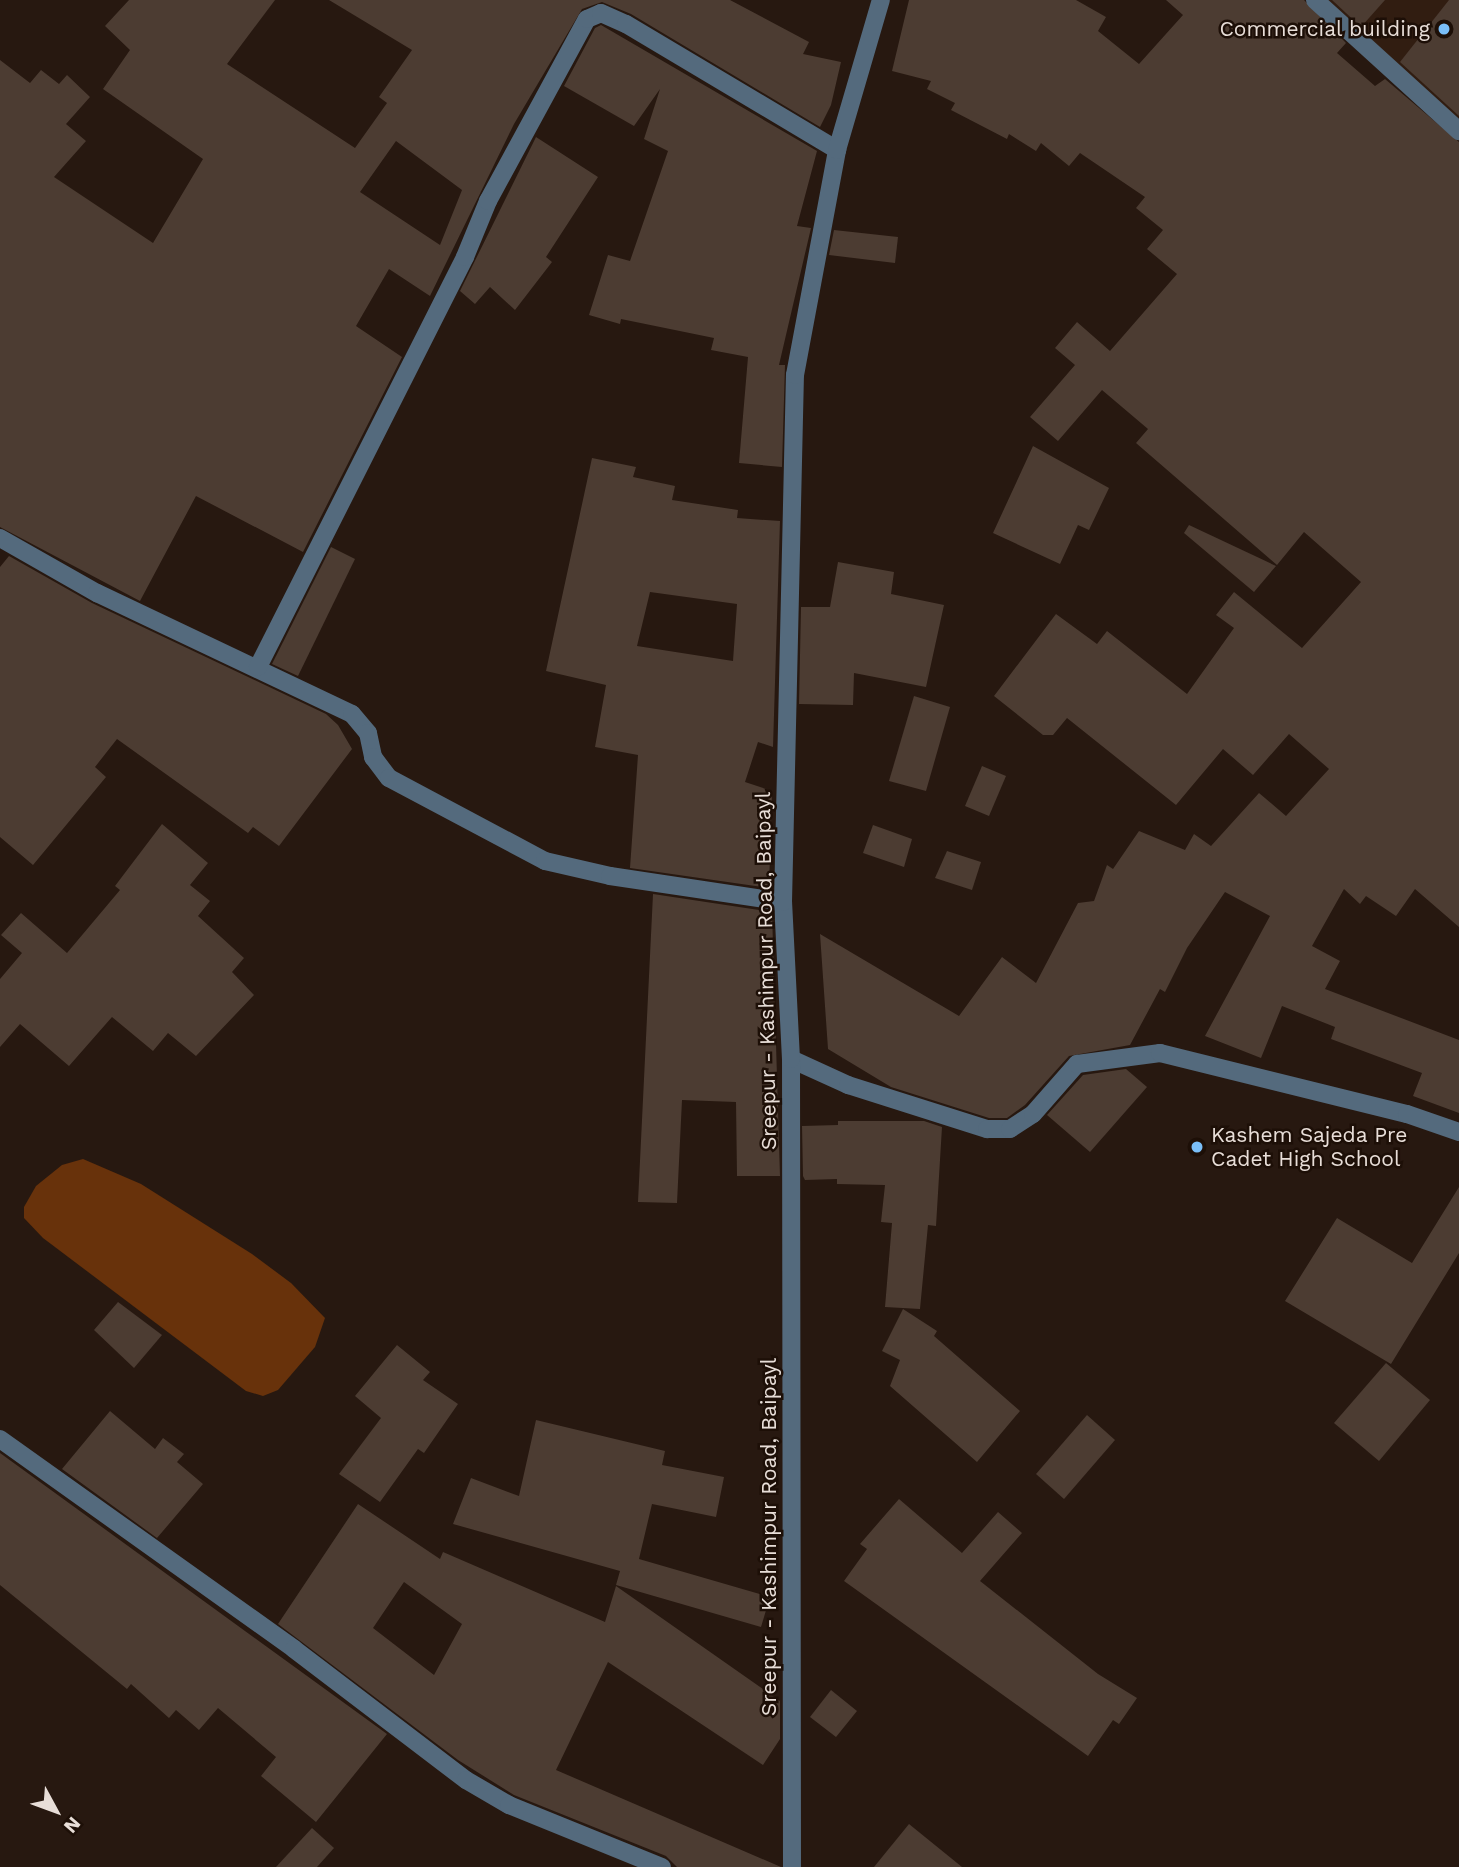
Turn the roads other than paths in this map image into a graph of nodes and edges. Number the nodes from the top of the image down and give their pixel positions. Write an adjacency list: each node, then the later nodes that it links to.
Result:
1 (881, 0): 4 (street, Sreepur - Kashimpur Road, Baipayl)
2 (1315, 0): 3 (street)
3 (1459, 131)
4 (837, 150): 6 (street); 7 (street, Sreepur - Kashimpur Road, Baipayl)
5 (0, 538): 6 (street)
6 (258, 667): 7 (street)
7 (783, 902): 8 (street, Sreepur - Kashimpur Road, Baipayl)
8 (790, 1059): 9 (street); 12 (street, Sreepur - Kashimpur Road, Baipayl)
9 (1459, 1132)
10 (0, 1439): 11 (street)
11 (662, 1867)
12 (792, 1867)

